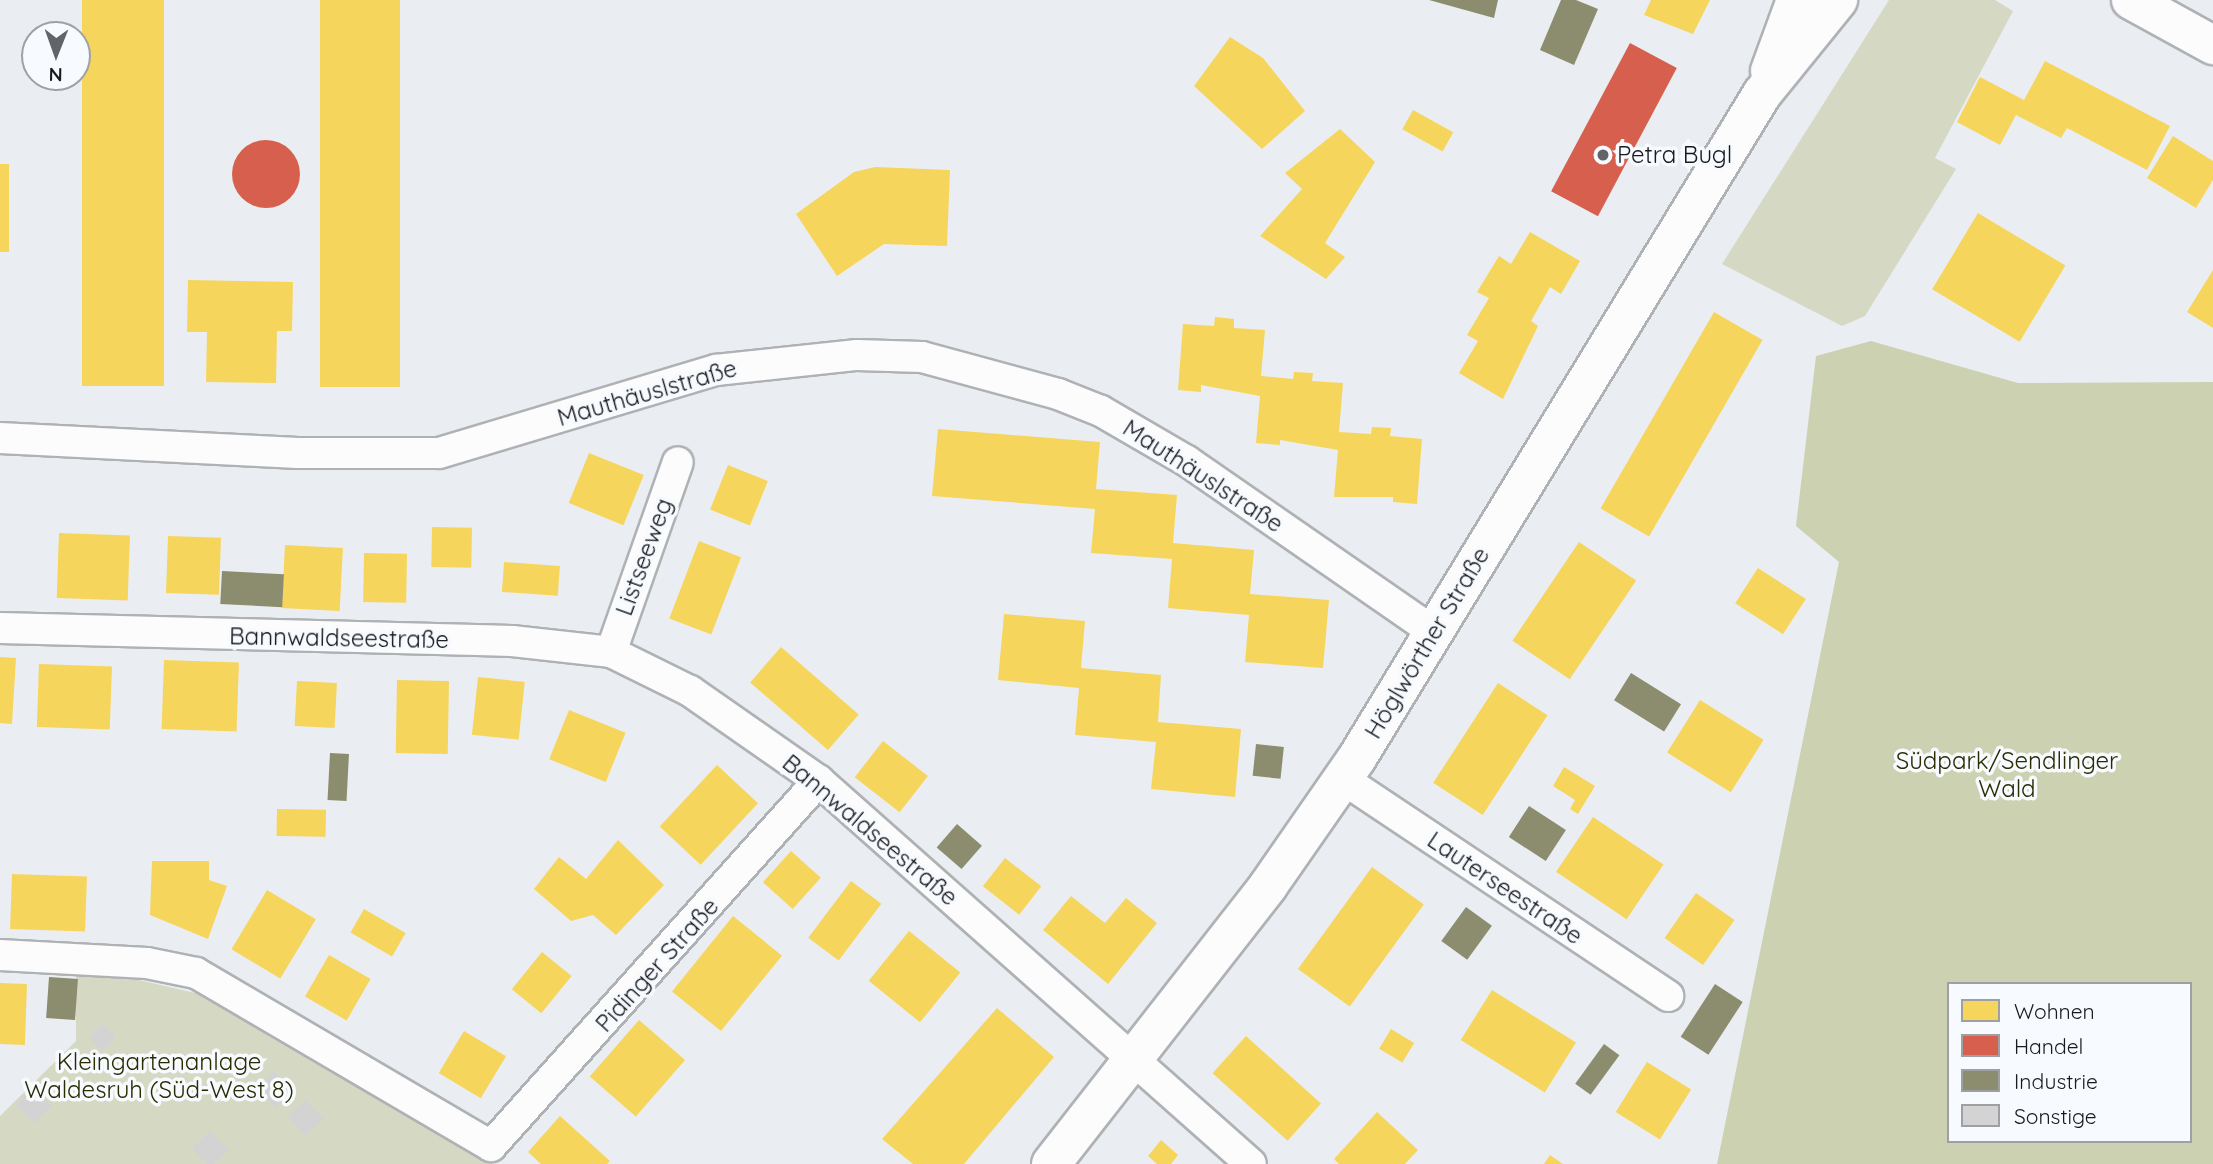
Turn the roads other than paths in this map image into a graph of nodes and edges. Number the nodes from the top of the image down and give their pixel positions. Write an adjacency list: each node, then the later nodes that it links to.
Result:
1 (1796, 0): 5 (street, Höglwörther Straße)
2 (1838, 0): 5 (street, Höglwörther Straße)
3 (2131, 0): 4 (street)
4 (2213, 45)
5 (1762, 94): 9 (street, Höglwörther Straße)
6 (0, 438): 9 (street, Mauthäuslstraße)
7 (678, 462): 10 (street, Listseeweg)
8 (0, 628): 10 (street, Bannwaldseestraße)
9 (1434, 632): 11 (street, Höglwörther Straße)
10 (611, 652): 12 (street, Bannwaldseestraße)
11 (1343, 779): 14 (street, Lauterseestraße); 15 (street, Höglwörther Straße)
12 (819, 781): 13 (street, Pidinger Straße); 15 (street, Bannwaldseestraße)
13 (0, 956)
14 (1668, 996)
15 (1136, 1060): 16 (street, Höglwörther Straße); 17 (street, Bannwaldseestraße)
16 (1051, 1164)
17 (1251, 1164)

